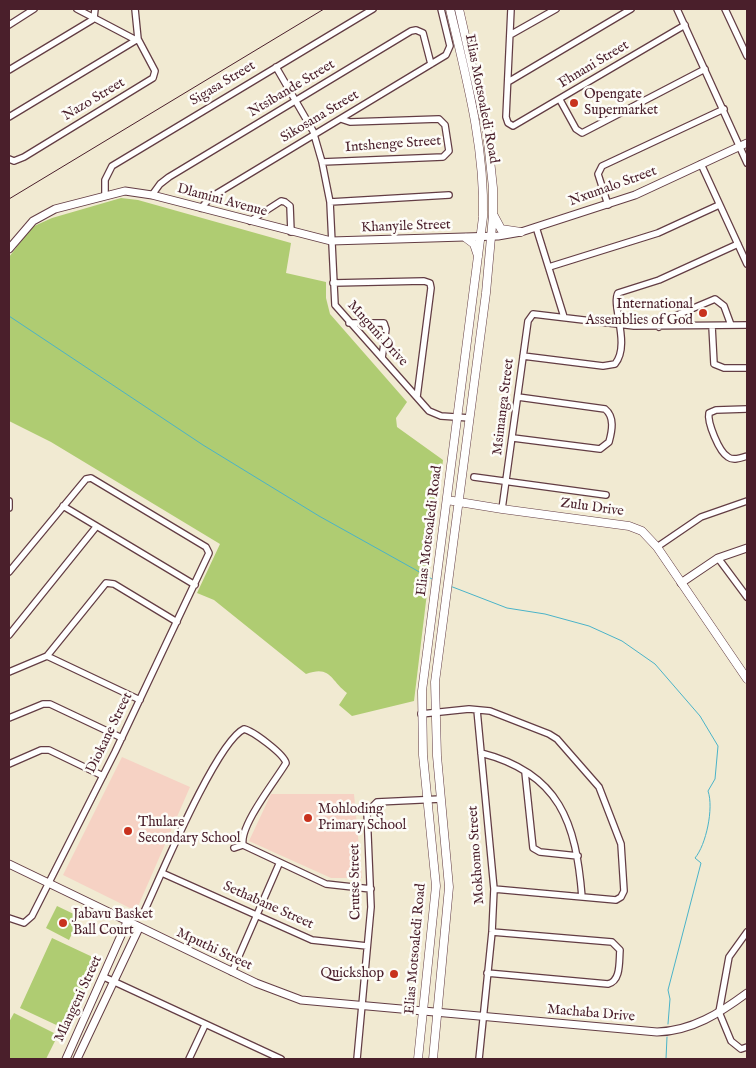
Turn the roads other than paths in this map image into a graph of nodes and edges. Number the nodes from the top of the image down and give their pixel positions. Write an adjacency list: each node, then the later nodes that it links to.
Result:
1 (34, 9): 15 (street)
2 (77, 9): 14 (street)
3 (95, 9): 14 (street)
4 (135, 9): 18 (street)
5 (373, 9): 21 (street, Sigasa Street)
6 (441, 9): 20 (street, Sikosana Street)
7 (450, 9): 48 (main road, Elias Motsoaledi Road)
8 (459, 9): 43 (main road, Elias Motsoaledi Road)
9 (511, 9): 17 (street)
10 (556, 9): 17 (street)
11 (631, 9): 24 (street)
12 (677, 9): 16 (street)
13 (725, 9): 19 (street)
14 (94, 18): 18 (street); 23 (street)
15 (9, 25)
16 (685, 25): 22 (street); 25 (street, Fhnani Street)
17 (510, 35): 24 (street)
18 (137, 40): 28 (street); 32 (street, Nazo Street)
19 (747, 56)
20 (431, 64): 26 (street, Ntsibande Street); 29 (street, Sikosana Street)
21 (276, 68): 26 (street, Mnguni Drive); 36 (street, Sigasa Street)
22 (705, 69): 25 (street); 27 (street)
23 (9, 70)
24 (508, 82): 25 (street, Fhnani Street)
25 (560, 100)
26 (296, 102): 30 (street, Mnguni Drive); 37 (street, Ntsibande Street)
27 (724, 109): 31 (street); 40 (street)
28 (9, 117)
29 (340, 119): 30 (street, Sikosana Street); 33 (street, Intshenge Street)
30 (315, 135): 33 (street, Mnguni Drive); 42 (street, Sikosana Street)
31 (744, 144): 34 (street, Nxumalo Street); 35 (street)
32 (9, 159)
33 (322, 162): 39 (street, Mnguni Drive)
34 (701, 164): 40 (street, Nxumalo Street); 41 (street)
35 (747, 164)
36 (105, 194): 37 (street, Dlamini Avenue); 53 (street, Dlamini Avenue)
37 (152, 195): 42 (street, Dlamini Avenue)
38 (449, 195): 39 (street)
39 (330, 202): 51 (street, Mnguni Drive)
40 (608, 205): 45 (street, Nxumalo Street)
41 (719, 205): 52 (street); 56 (street)
42 (201, 208): 44 (street, Dlamini Avenue)
43 (493, 215): 47 (main road); 49 (main road, Elias Motsoaledi Road)
44 (250, 221): 46 (street, Dlamini Avenue); 46 (street)
45 (536, 227): 47 (street, Nxumalo Street); 56 (street)
46 (291, 232): 51 (street, Dlamini Avenue)
47 (521, 232): 49 (street, Nxumalo Street)
48 (482, 236): 49 (street, Nxumalo Street); 50 (street, Khanyile Street); 54 (main road, Elias Motsoaledi Road)
49 (492, 236): 72 (main road, Elias Motsoaledi Road)
50 (466, 238): 51 (street, Khanyile Street); 54 (main road)
51 (331, 241): 57 (street, Mnguni Drive)
52 (738, 244): 55 (street); 60 (street)
53 (9, 249)
54 (479, 258): 71 (main road, Elias Motsoaledi Road)
55 (747, 264)
56 (549, 267): 58 (street)
57 (333, 284): 59 (street, Mnguni Drive); 68 (street)
58 (564, 317): 60 (street); 65 (street, Msimanga Street)
59 (349, 323): 66 (street, Mnguni Drive); 66 (street)
60 (622, 325): 64 (street); 65 (street)
61 (731, 325): 62 (street); 63 (street); 64 (street)
62 (747, 325)
63 (712, 326): 64 (street); 67 (street)
64 (659, 327)
65 (523, 356): 69 (street, Msimanga Street)
66 (382, 358): 68 (street, Mnguni Drive)
67 (747, 368)
68 (417, 397): 71 (street, Mnguni Drive)
69 (518, 397): 73 (street, Msimanga Street); 73 (street)
70 (747, 409): 74 (street)
71 (457, 418): 72 (street, Mnguni Drive); 78 (main road, Elias Motsoaledi Road)
72 (470, 418): 81 (main road, Elias Motsoaledi Road)
73 (513, 438): 76 (street, Msimanga Street)
74 (747, 456)
75 (474, 477): 76 (street, Zulu Drive)
76 (507, 481): 77 (street, Zulu Drive); 84 (street, Msimanga Street)
77 (606, 494)
78 (447, 500): 81 (main road, Zulu Drive); 101 (main road, Elias Motsoaledi Road)
79 (9, 501): 83 (street)
80 (747, 501): 86 (street)
81 (459, 502): 84 (main road, Zulu Drive); 100 (main road, Elias Motsoaledi Road)
82 (63, 506): 85 (street); 89 (street); 91 (street, Diokane Street)
83 (9, 508)
84 (502, 510): 86 (main road, Zulu Drive)
85 (96, 527): 91 (street); 94 (street)
86 (658, 547): 90 (main road, Zulu Drive)
87 (747, 548): 88 (street)
88 (718, 558): 90 (street); 92 (street)
89 (9, 572)
90 (681, 583): 97 (main road, Zulu Drive)
91 (195, 585): 93 (street, Diokane Street)
92 (747, 596)
93 (177, 622): 95 (street); 98 (street, Diokane Street)
94 (9, 635)
95 (47, 656): 96 (street); 98 (street)
96 (9, 672)
97 (747, 679)
98 (140, 700): 103 (street, Diokane Street)
99 (477, 710): 100 (street); 104 (street, Mokhomo Street); 119 (street)
100 (435, 713): 101 (street); 108 (main road, Elias Motsoaledi Road)
101 (421, 714): 109 (main road, Elias Motsoaledi Road)
102 (9, 718): 103 (street)
103 (122, 738): 107 (street, Diokane Street)
104 (481, 753): 106 (street); 118 (street, Mokhomo Street)
105 (9, 764): 107 (street)
106 (525, 772): 112 (street); 112 (street)
107 (103, 776): 116 (street, Diokane Street)
108 (440, 799): 109 (street, Crutse Street); 136 (main road, Elias Motsoaledi Road)
109 (427, 800): 117 (street, Crutse Street); 134 (main road, Elias Motsoaledi Road)
110 (243, 845): 111 (street); 114 (street); 115 (street)
111 (234, 848)
112 (578, 856): 119 (street)
113 (9, 864): 116 (street, Mputhi Street)
114 (279, 864): 117 (street); 121 (street)
115 (162, 873): 120 (street); 121 (street, Sethabane Street)
116 (48, 883): 122 (street, Diokane Street); 123 (street, Mputhi Street)
117 (371, 889): 127 (street, Crutse Street)
118 (494, 889): 119 (street); 125 (street, Mokhomo Street)
119 (582, 897)
120 (143, 914)
121 (256, 915): 127 (street, Sethabane Street); 128 (street)
122 (9, 918)
123 (128, 922): 124 (street, Mputhi Street); 130 (street, Mlangeni Street)
124 (139, 928): 128 (street, Mputhi Street); 131 (street, Mlangeni Street)
125 (492, 932): 129 (street, Mokhomo Street); 129 (street)
126 (747, 932): 135 (street)
127 (367, 946): 133 (street, Crutse Street)
128 (232, 972): 133 (street, Mputhi Street)
129 (487, 974): 137 (street, Mokhomo Street)
130 (104, 976): 131 (street); 140 (street, Mlangeni Street)
131 (114, 982): 138 (street); 141 (street, Mlangeni Street)
132 (747, 993): 135 (street, Machaba Drive)
133 (362, 1006): 134 (street, Mputhi Street); 144 (street, Crutse Street)
134 (423, 1012): 136 (street, Machaba Drive); 145 (main road, Elias Motsoaledi Road)
135 (719, 1012): 137 (street, Machaba Drive); 139 (street)
136 (436, 1014): 137 (street, Machaba Drive); 146 (main road, Elias Motsoaledi Road)
137 (482, 1017): 147 (street, Mokhomo Street)
138 (205, 1025): 142 (street); 143 (street)
139 (747, 1047)
140 (66, 1059)
141 (77, 1059)
142 (189, 1059)
143 (281, 1059)
144 (357, 1059)
145 (418, 1059)
146 (433, 1059)
147 (479, 1059)

